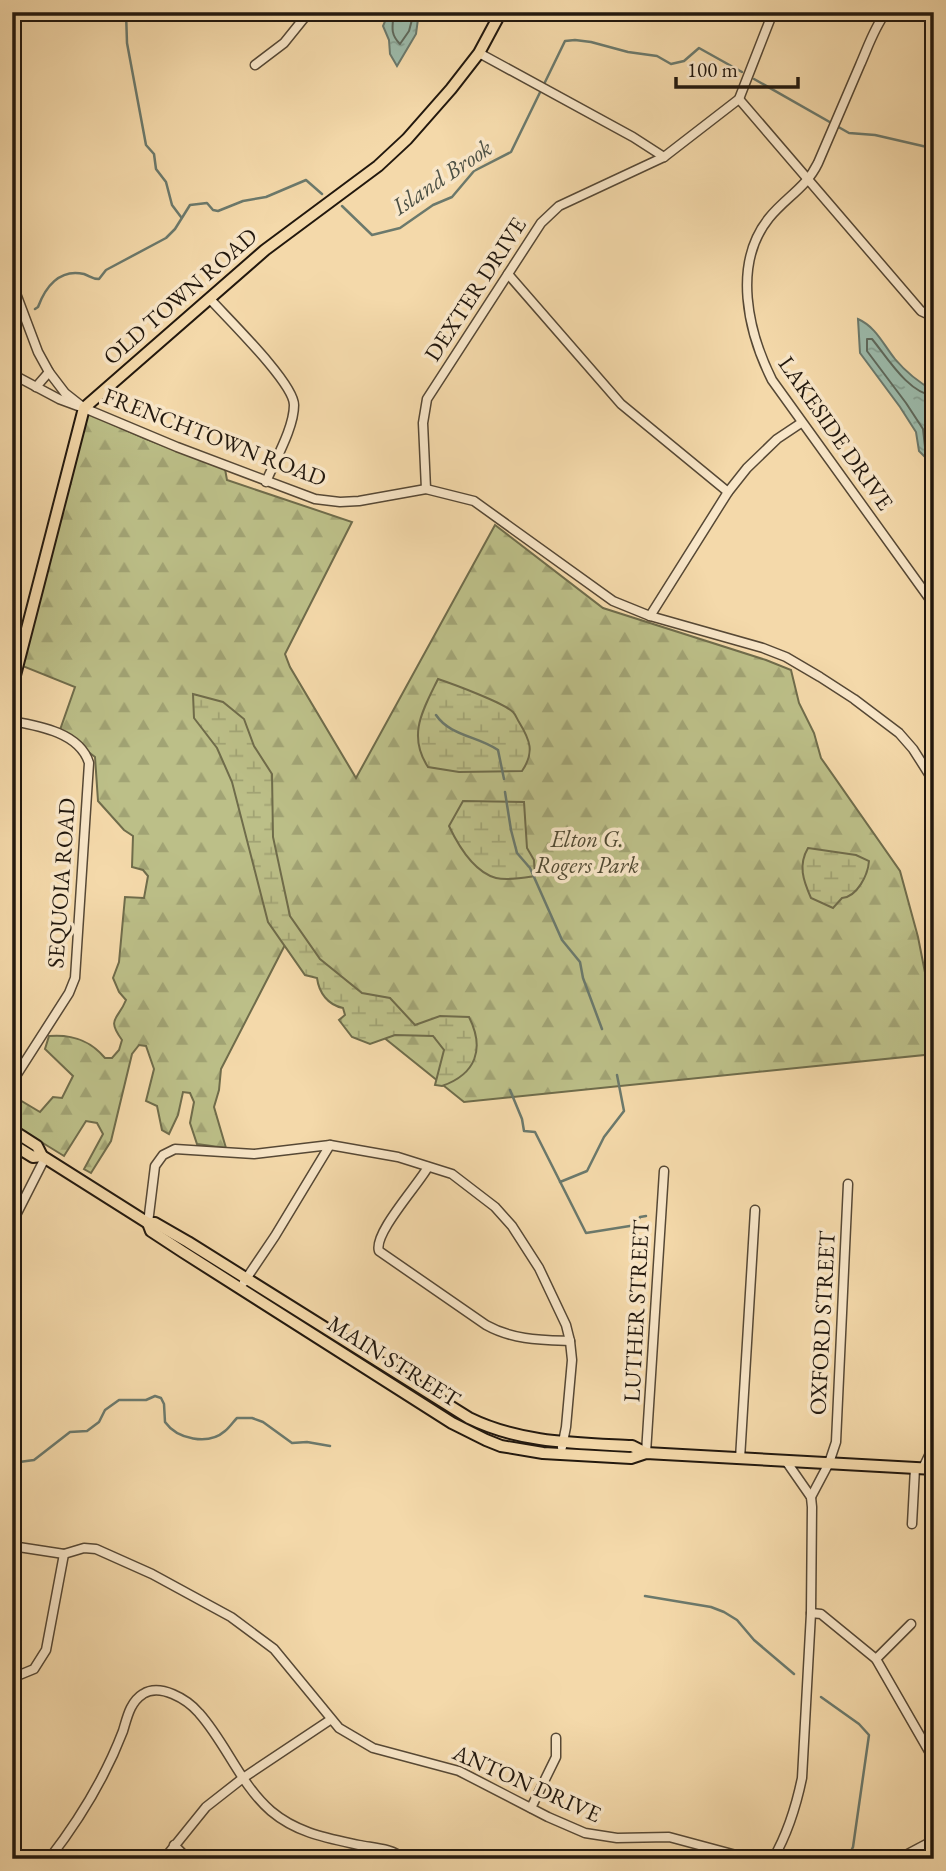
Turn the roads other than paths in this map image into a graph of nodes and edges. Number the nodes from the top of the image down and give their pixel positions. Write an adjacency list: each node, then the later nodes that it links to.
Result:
1 (309, 12): 6 (street)
2 (501, 12): 5 (main road, OLD TOWN ROAD)
3 (773, 12): 7 (street, DEXTER DRIVE)
4 (886, 12): 9 (street, LAKESIDE DRIVE)
5 (480, 53): 8 (street); 12 (main road, OLD TOWN ROAD)
6 (255, 65)
7 (738, 99): 8 (street, DEXTER DRIVE); 9 (street)
8 (664, 157): 10 (street, DEXTER DRIVE)
9 (809, 181): 13 (street); 18 (street, LAKESIDE DRIVE)
10 (508, 274): 20 (street, DEXTER DRIVE); 21 (street)
11 (12, 283): 14 (street, FRENCHTOWN ROAD)
12 (210, 299): 17 (main road, OLD TOWN ROAD); 19 (street)
13 (934, 317)
14 (49, 372): 16 (street); 17 (street, FRENCHTOWN ROAD)
15 (12, 374): 16 (street)
16 (36, 387): 17 (street)
17 (84, 408): 19 (street, FRENCHTOWN ROAD); 24 (main road)
18 (802, 423): 21 (street); 22 (street, LAKESIDE DRIVE)
19 (266, 482): 20 (street, FRENCHTOWN ROAD)
20 (426, 489): 23 (street, FRENCHTOWN ROAD)
21 (728, 492): 23 (street)
22 (934, 605)
23 (650, 616): 26 (street, FRENCHTOWN ROAD)
24 (12, 687)
25 (12, 721): 27 (street, SEQUOIA ROAD)
26 (934, 782)
27 (12, 1082)
28 (12, 1129): 31 (main road, MAIN STREET)
29 (12, 1144): 31 (main road, MAIN STREET)
30 (330, 1145): 32 (street); 37 (street); 38 (street)
31 (44, 1157): 36 (street); 37 (main road, MAIN STREET)
32 (428, 1167): 39 (street); 39 (street)
33 (664, 1171): 45 (street, LUTHER STREET)
34 (848, 1184): 48 (street, OXFORD STREET)
35 (755, 1210): 46 (street)
36 (12, 1223)
37 (148, 1223): 38 (main road, MAIN STREET)
38 (243, 1283): 40 (main road, MAIN STREET)
39 (570, 1340): 44 (street)
40 (387, 1374): 41 (main road, MAIN STREET); 42 (main road, MAIN STREET)
41 (469, 1418): 42 (main road); 44 (main road, MAIN STREET)
42 (465, 1430): 44 (main road, MAIN STREET)
43 (934, 1445): 49 (street)
44 (561, 1448): 45 (main road, MAIN STREET)
45 (646, 1453): 46 (main road, MAIN STREET)
46 (740, 1459): 47 (main road, MAIN STREET)
47 (786, 1461): 48 (main road, MAIN STREET); 50 (street)
48 (830, 1464): 49 (main road, MAIN STREET); 50 (street, OXFORD STREET)
49 (924, 1468): 51 (street)
50 (811, 1497): 54 (street)
51 (912, 1524)
52 (12, 1546): 53 (street, ANTON DRIVE)
53 (64, 1554): 57 (street); 58 (street, ANTON DRIVE)
54 (811, 1613): 56 (street); 71 (street)
55 (911, 1624): 56 (street)
56 (876, 1659): 60 (street)
57 (12, 1678)
58 (330, 1720): 62 (street); 63 (street, ANTON DRIVE)
59 (556, 1738): 63 (street)
60 (930, 1743): 61 (street)
61 (934, 1760)
62 (243, 1778): 65 (street); 66 (street); 69 (street)
63 (531, 1808): 70 (street, ANTON DRIVE)
64 (934, 1839): 72 (street)
65 (174, 1845): 67 (street); 68 (street)
66 (49, 1859)
67 (164, 1859)
68 (188, 1859)
69 (404, 1859)
70 (751, 1859)
71 (773, 1859)
72 (898, 1859)

